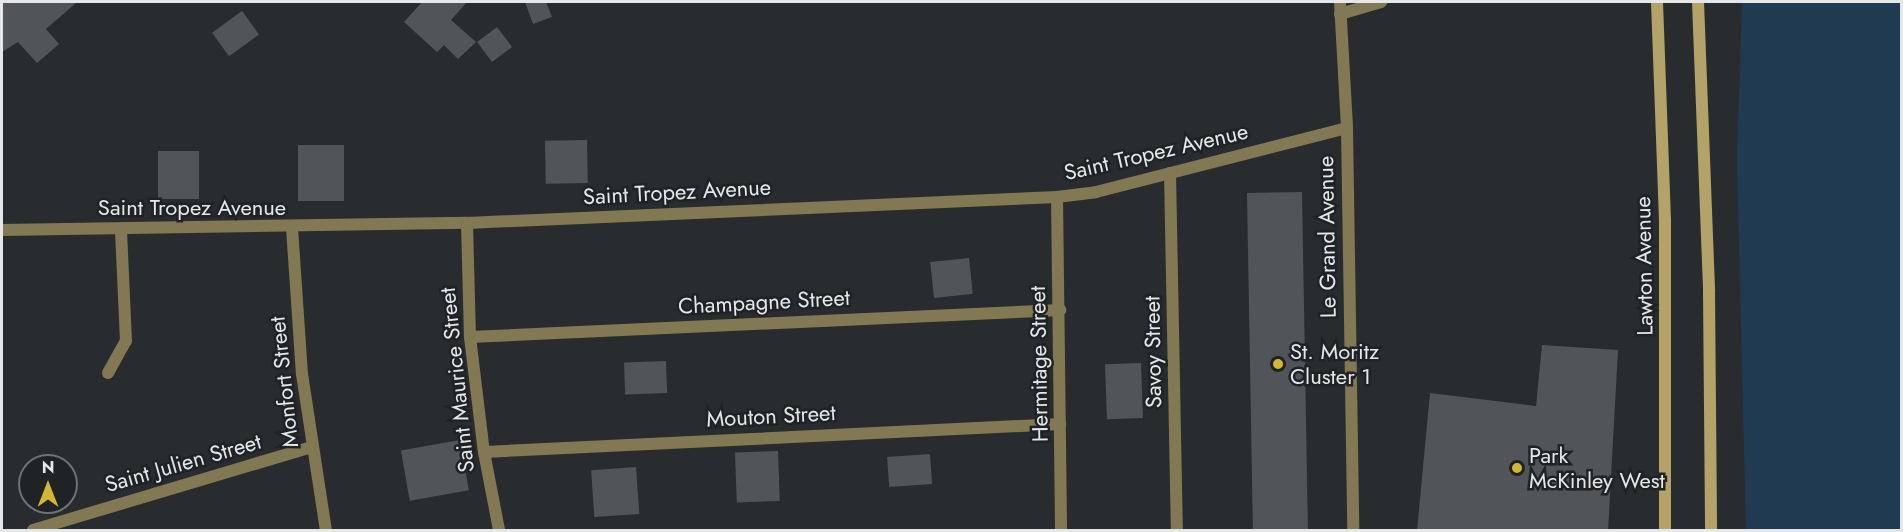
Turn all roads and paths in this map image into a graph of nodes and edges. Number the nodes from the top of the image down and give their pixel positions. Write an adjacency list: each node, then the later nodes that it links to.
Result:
1 (1381, 2): 4 (street, Le Grand Avenue)
2 (1657, 2): 24 (main road, Lawton Avenue)
3 (1698, 2): 25 (main road)
4 (1340, 8): 5 (street, Le Grand Avenue)
5 (1347, 128): 6 (street, Saint Tropez Avenue); 23 (street, Le Grand Avenue)
6 (1170, 172): 7 (street, Saint Tropez Avenue); 22 (street, Savoy Street)
7 (1057, 197): 8 (street, Saint Tropez Avenue); 12 (street, Hermitage Street)
8 (467, 223): 9 (street, Saint Tropez Avenue); 13 (street, Saint Maurice Street)
9 (292, 228): 11 (street, Saint Tropez Avenue); 16 (street, Monfort Street)
10 (2, 230): 11 (street, Saint Tropez Avenue)
11 (121, 230): 14 (street)
12 (1060, 310): 13 (street, Champagne Street); 15 (street, Hermitage Street)
13 (470, 337): 17 (street, Saint Maurice Street)
14 (108, 373)
15 (1060, 424): 17 (street, Mouton Street); 21 (street, Hermitage Street)
16 (311, 447): 18 (street, Saint Julien Street); 19 (street, Monfort Street)
17 (484, 452): 20 (street, Saint Maurice Street)
18 (33, 531)
19 (326, 531)
20 (499, 531)
21 (1061, 531)
22 (1178, 531)
23 (1353, 531)
24 (1665, 531)
25 (1711, 531)

